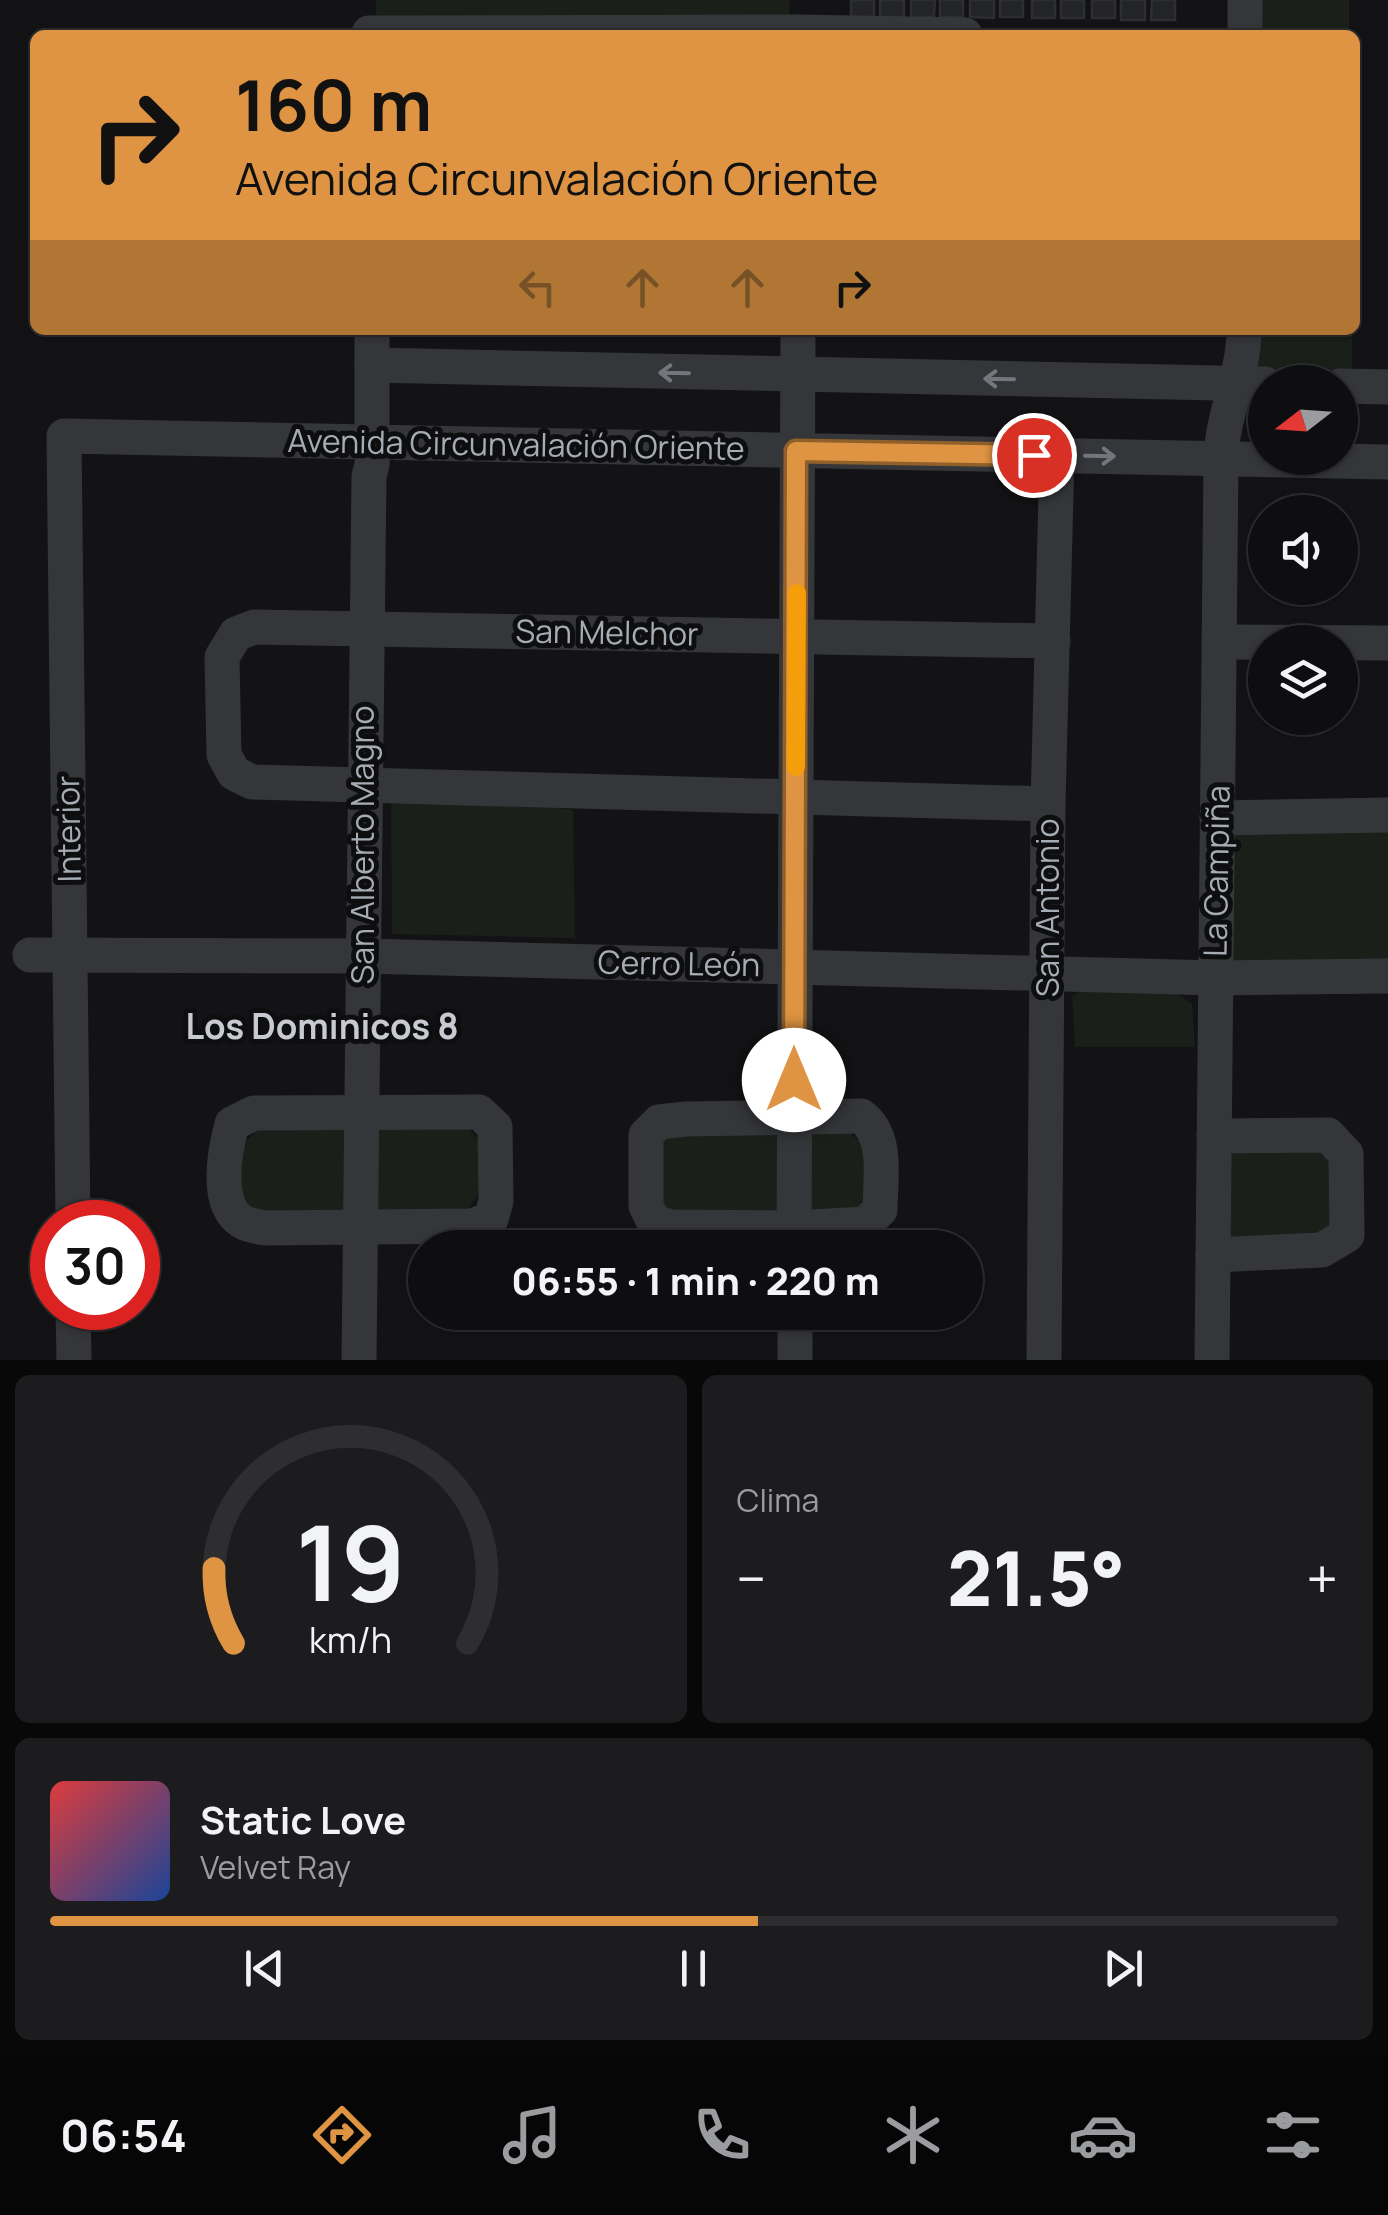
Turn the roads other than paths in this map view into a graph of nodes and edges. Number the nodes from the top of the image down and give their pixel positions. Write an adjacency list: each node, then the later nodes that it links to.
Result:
1 (1245, 0): 5 (street)
2 (800, 22): 3 (street); 4 (street)
3 (369, 23)
4 (902, 30)
5 (1244, 30)
6 (372, 335): 9 (street, San Alberto Magno)
7 (798, 335): 11 (street)
8 (1244, 335): 10 (street, La Campiña)
9 (372, 366): 11 (street, one-way to 9); 17 (street, San Alberto Magno)
10 (1248, 371)
11 (798, 376): 12 (street, one-way to 11); 18 (street)
12 (1248, 384)
13 (1358, 387): 15 (street)
14 (1248, 388): 20 (street, La Campiña)
15 (1388, 388)
16 (64, 436): 17 (street, Avenida Circunvalación Oriente); 33 (street, Interior)
17 (372, 442): 18 (street, Avenida Circunvalación Oriente); 22 (street, San Alberto Magno)
18 (796, 451): 19 (street, Avenida Circunvalación Oriente); 23 (street)
19 (1056, 455): 20 (street, Avenida Circunvalación Oriente, one-way to 20); 24 (street, San Antonio)
20 (1221, 459): 21 (street, Avenida Circunvalación Oriente); 25 (street, La Campiña)
21 (1388, 462)
22 (366, 629): 23 (street, San Melchor); 27 (street, San Alberto Magno); 27 (street, San Melchor)
23 (797, 636): 24 (street, San Melchor); 28 (street)
24 (1052, 641): 29 (street, San Antonio)
25 (1219, 642): 26 (street); 31 (street, La Campiña)
26 (1388, 642)
27 (363, 784): 28 (street); 34 (street, San Alberto Magno)
28 (796, 797): 29 (street); 35 (street)
29 (1048, 804): 36 (street, San Antonio)
30 (1388, 815): 31 (street)
31 (1217, 818): 38 (street, La Campiña)
32 (30, 956): 33 (street, Cerro León)
33 (70, 956): 34 (street, Cerro León); 42 (street, Interior)
34 (362, 956): 35 (street, Cerro León); 39 (street, San Alberto Magno)
35 (794, 967): 36 (street, Cerro León); 40 (street)
36 (1048, 973): 38 (street, Cerro León); 53 (street, San Antonio)
37 (1388, 976): 38 (street, Cerro León)
38 (1216, 978): 41 (street, La Campiña)
39 (360, 1112): 43 (street, San Alberto Magno); 43 (street); 43 (street)
40 (780, 1117): 44 (street); 45 (street); 46 (street)
41 (1214, 1136): 47 (street, La Campiña); 47 (street)
42 (72, 1200)
43 (360, 1229): 51 (street, San Alberto Magno)
44 (768, 1230)
45 (793, 1230)
46 (835, 1230)
47 (1213, 1255): 54 (street, La Campiña)
48 (73, 1330): 50 (street)
49 (795, 1330): 52 (street)
50 (74, 1360)
51 (359, 1360)
52 (795, 1360)
53 (1044, 1360)
54 (1212, 1360)

